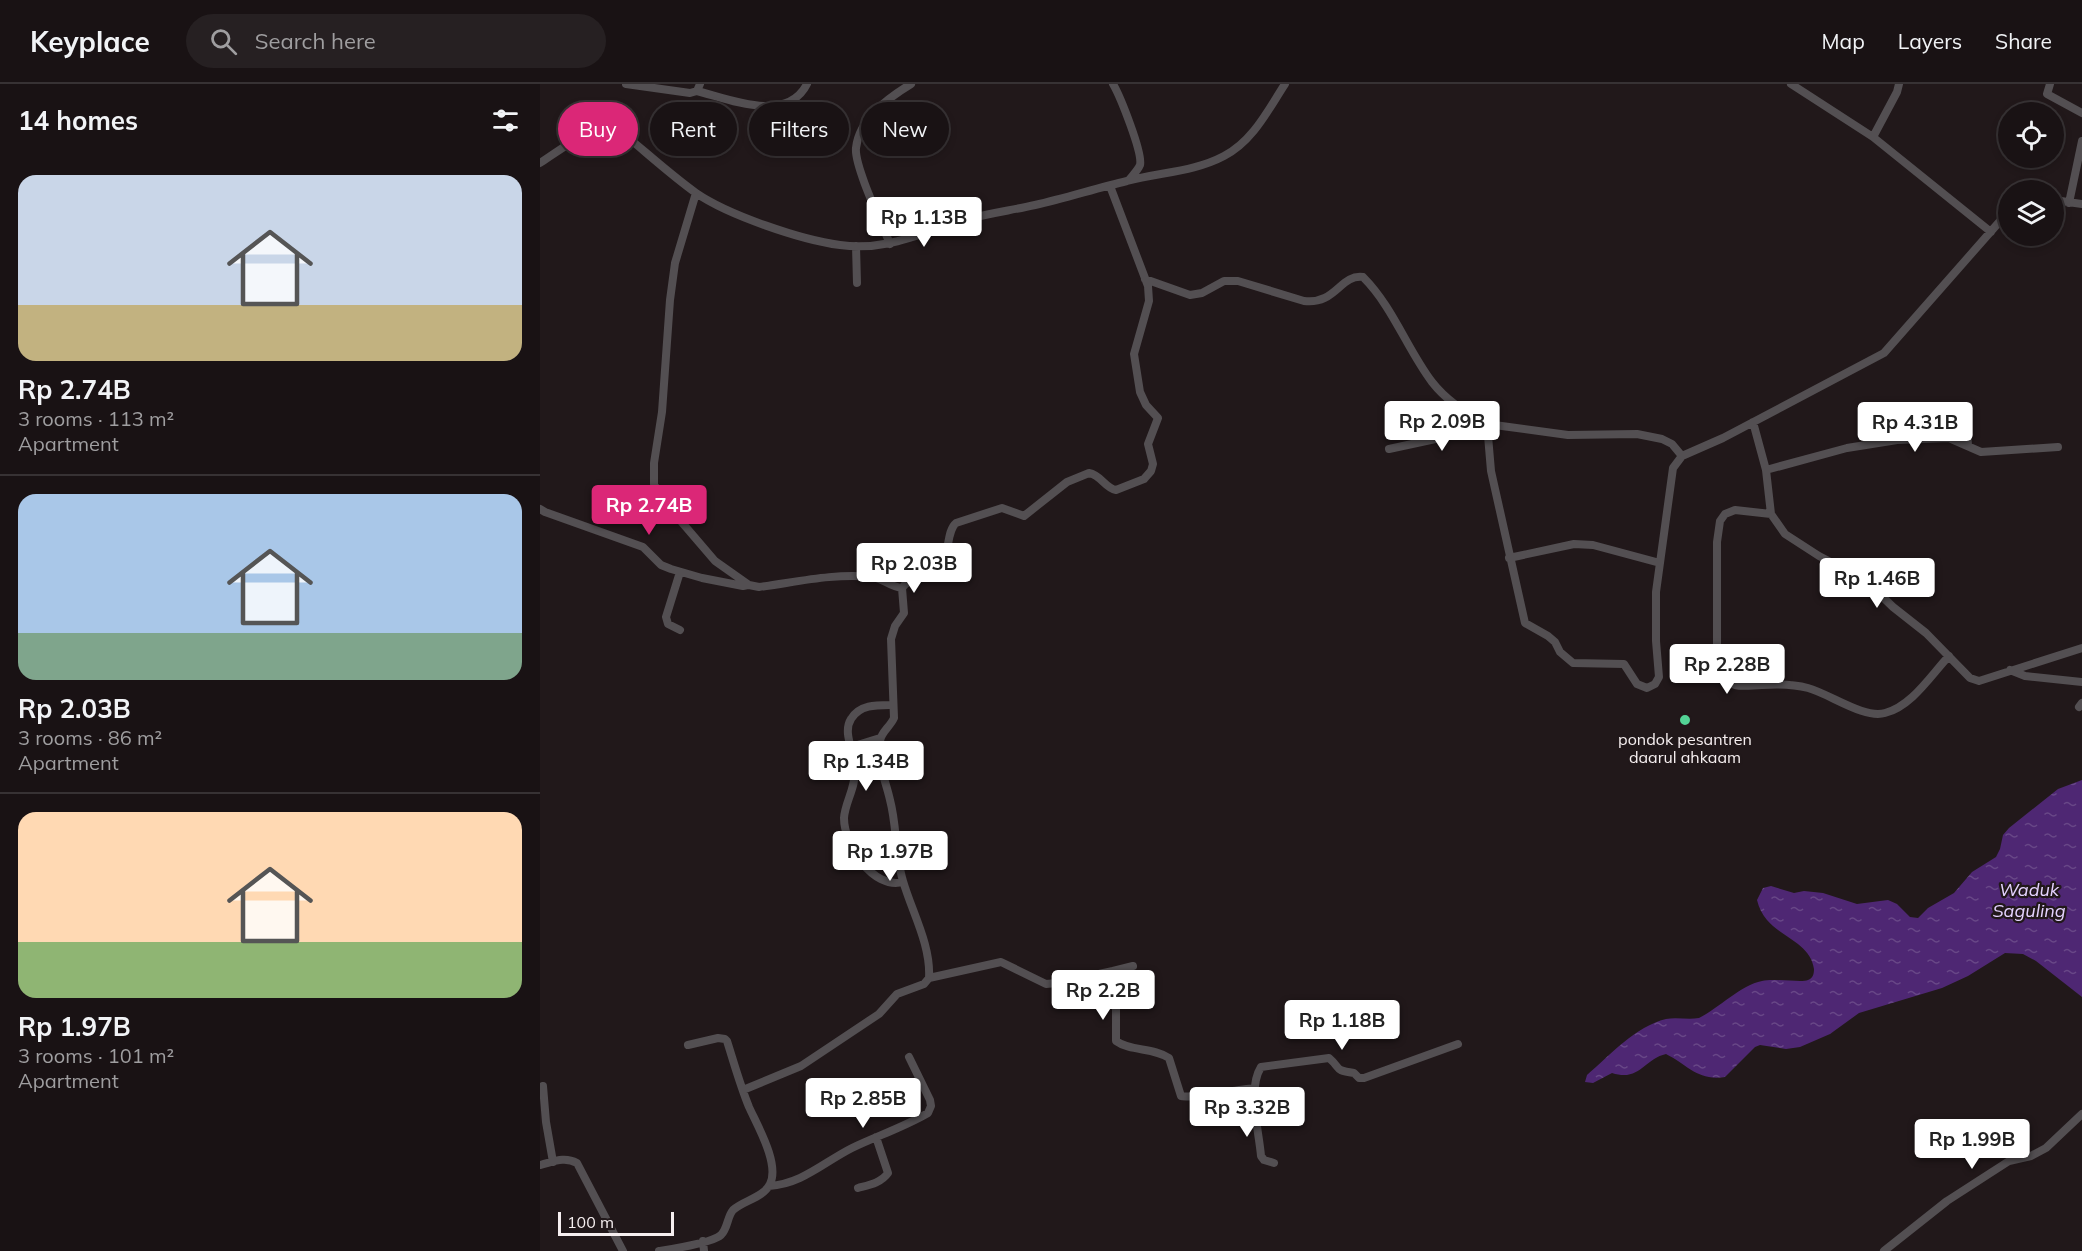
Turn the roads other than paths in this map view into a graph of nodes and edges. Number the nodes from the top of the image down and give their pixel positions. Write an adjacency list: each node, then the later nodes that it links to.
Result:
1 (626, 84): 9 (street)
2 (807, 84): 9 (street)
3 (911, 84): 22 (street)
4 (1113, 84): 14 (street)
5 (1285, 84): 14 (street)
6 (1791, 84): 11 (street)
7 (1899, 84): 11 (street)
8 (2050, 84): 10 (street)
9 (699, 87)
10 (2082, 113)
11 (1873, 137): 21 (street)
12 (2082, 141): 18 (street)
13 (540, 163): 16 (street)
14 (1128, 180): 15 (street)
15 (1110, 186): 22 (street); 24 (street)
16 (696, 192): 23 (street); 40 (street)
17 (2064, 202): 18 (street)
18 (2069, 203): 19 (street)
19 (2082, 204)
20 (1998, 224): 21 (street)
21 (1991, 232): 28 (street)
22 (890, 243): 23 (street)
23 (856, 246): 25 (street)
24 (1145, 279): 27 (street); 41 (street)
25 (857, 283)
26 (1966, 411): 30 (street)
27 (1465, 412): 29 (street); 32 (street)
28 (1753, 422): 33 (street); 34 (street)
29 (1487, 424): 33 (street); 37 (street)
30 (1968, 446): 31 (street); 34 (street)
31 (2058, 447)
32 (1389, 449)
33 (1682, 456): 38 (street)
34 (1766, 470): 36 (street)
35 (540, 509): 39 (street)
36 (1772, 514): 44 (street); 44 (street)
37 (1509, 558): 38 (street); 38 (street)
38 (1660, 563)
39 (680, 572): 40 (street); 42 (street)
40 (749, 585): 41 (street)
41 (902, 588): 47 (street)
42 (680, 630)
43 (2082, 648): 45 (street)
44 (1949, 656): 45 (street)
45 (2010, 670): 46 (street)
46 (2082, 682)
47 (893, 705): 48 (street); 49 (street)
48 (880, 738): 49 (street); 50 (street)
49 (851, 747): 50 (street)
50 (903, 882): 53 (street)
51 (1133, 966): 52 (street)
52 (1113, 971): 53 (street); 58 (street)
53 (929, 978): 59 (street)
54 (1458, 1044): 58 (street)
55 (688, 1045): 59 (street)
56 (909, 1057): 61 (street)
57 (543, 1086): 62 (street)
58 (1255, 1088): 63 (street)
59 (743, 1090): 65 (street)
60 (2082, 1114): 70 (street)
61 (876, 1137): 65 (street); 66 (street)
62 (553, 1162): 64 (street); 68 (street)
63 (1274, 1163)
64 (540, 1165)
65 (769, 1186): 67 (street)
66 (858, 1188)
67 (704, 1246): 69 (street)
68 (624, 1251)
69 (659, 1251)
70 (1884, 1251)

